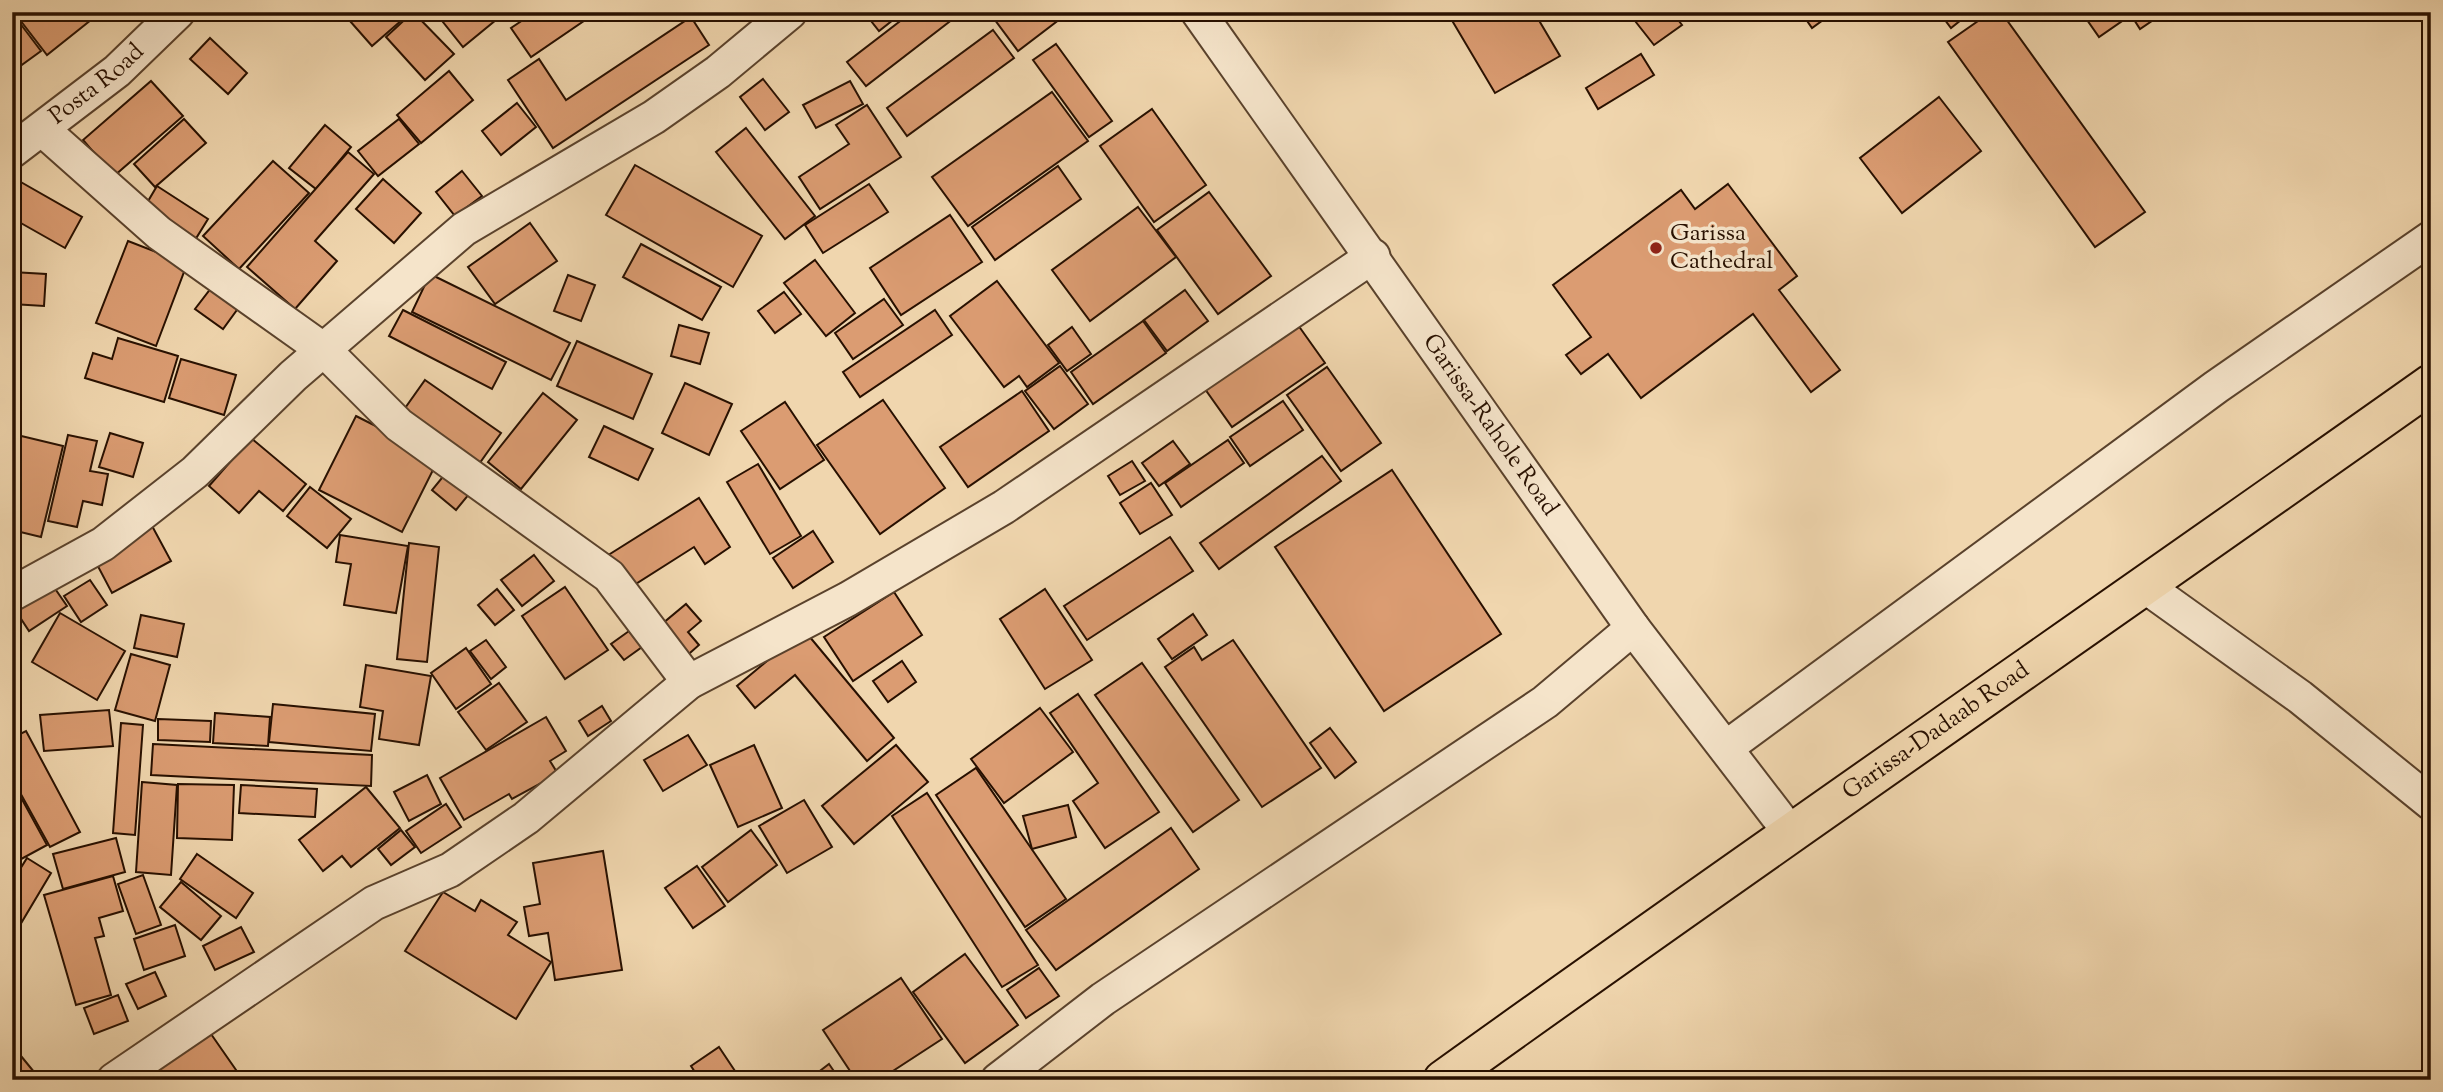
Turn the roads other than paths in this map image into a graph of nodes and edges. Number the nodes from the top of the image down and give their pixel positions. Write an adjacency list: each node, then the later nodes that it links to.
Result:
1 (178, 12): 4 (street, Posta Road)
2 (790, 12): 8 (street)
3 (1198, 12): 7 (street, Garissa-Rahole Road)
4 (43, 130): 5 (street, Posta Road); 8 (street)
5 (12, 151)
6 (2431, 238): 14 (street)
7 (1373, 256): 12 (street, Garissa-Rahole Road); 13 (street)
8 (326, 351): 11 (street); 13 (street)
9 (2431, 384): 10 (highway, Garissa-Dadaab Road)
10 (2145, 586): 15 (street); 16 (highway, Garissa-Dadaab Road)
11 (12, 594)
12 (1633, 628): 14 (street, Garissa-Rahole Road); 18 (street)
13 (689, 682): 17 (street)
14 (1727, 747): 16 (street, Garissa-Rahole Road)
15 (2431, 803)
16 (1789, 831): 19 (highway, Garissa-Dadaab Road)
17 (114, 1080)
18 (998, 1080)
19 (1443, 1080)

